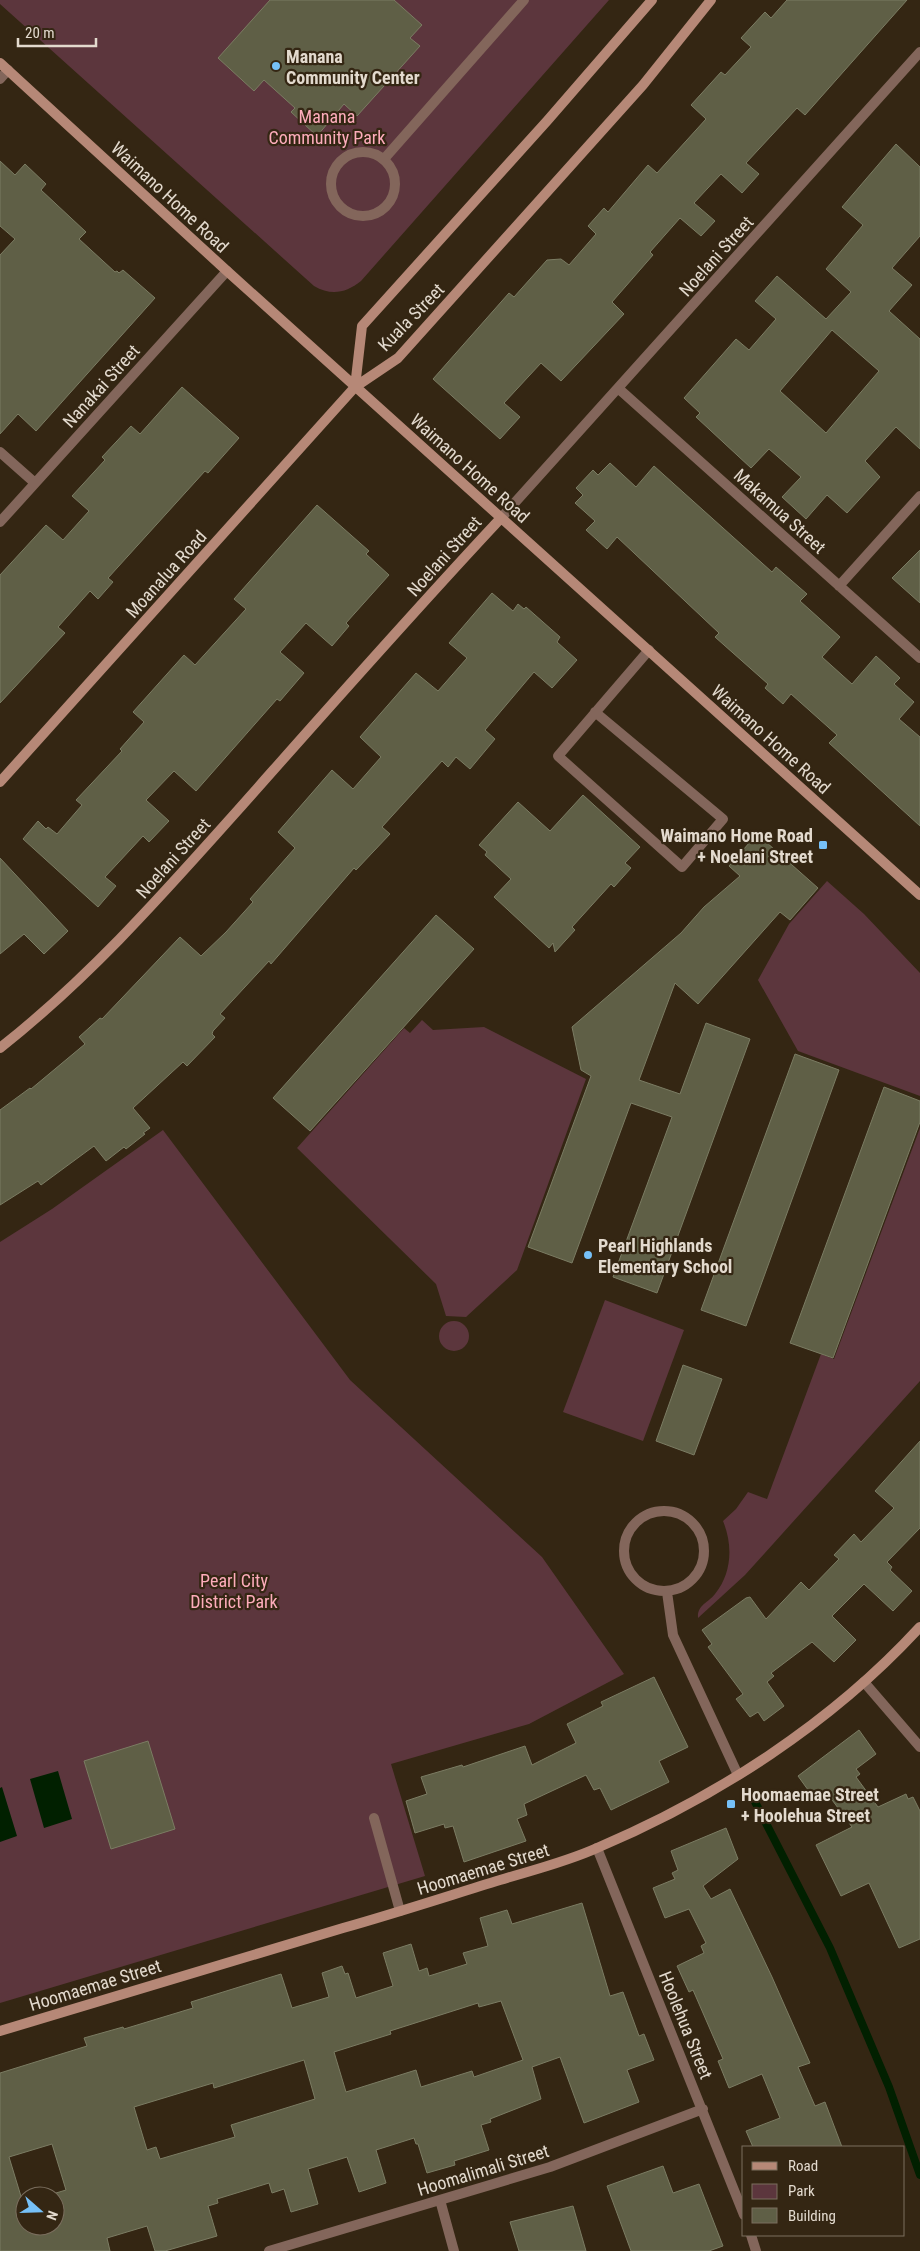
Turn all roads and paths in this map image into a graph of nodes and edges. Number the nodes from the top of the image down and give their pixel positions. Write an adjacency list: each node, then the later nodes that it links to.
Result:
1 (524, 0): 7 (street)
2 (652, 0): 9 (main road, Kuala Street)
3 (711, 0): 9 (main road, Kuala Street)
4 (920, 52): 10 (street, Noelani Street)
5 (4, 67): 6 (street); 8 (main road, Waimano Home Road)
6 (0, 79)
7 (384, 159): 7 (street)
8 (227, 272): 9 (main road, Waimano Home Road); 12 (street, Nanakai Street)
9 (355, 387): 14 (main road, Waimano Home Road); 20 (main road, Moanalua Road)
10 (619, 388): 14 (street, Noelani Street); 16 (street, Makamua Street)
11 (0, 452): 12 (street)
12 (34, 483): 15 (street, Nanakai Street)
13 (920, 496): 16 (street)
14 (501, 518): 17 (main road, Waimano Home Road); 22 (main road, Noelani Street)
15 (0, 522)
16 (840, 586): 18 (street, Makamua Street)
17 (649, 650): 19 (street); 21 (main road, Waimano Home Road)
18 (920, 658)
19 (595, 712): 19 (street)
20 (0, 782)
21 (920, 895)
22 (0, 1048)
23 (667, 1592): 23 (street); 27 (street)
24 (920, 1627): 25 (main road, Hoomaemae Street)
25 (864, 1682): 26 (street); 27 (main road, Hoomaemae Street)
26 (920, 1747)
27 (738, 1775): 29 (main road, Hoomaemae Street)
28 (374, 1818): 30 (street)
29 (597, 1848): 30 (main road, Hoomaemae Street); 32 (street, Hoolehua Street)
30 (400, 1911): 31 (main road, Hoomaemae Street)
31 (0, 2031)
32 (703, 2109): 33 (street, Hoomalimali Street); 34 (street, Hoolehua Street)
33 (440, 2200): 36 (street, Hoomalimali Street); 37 (street)
34 (742, 2210)
35 (751, 2236): 38 (street)
36 (270, 2251)
37 (454, 2251)
38 (756, 2251)

